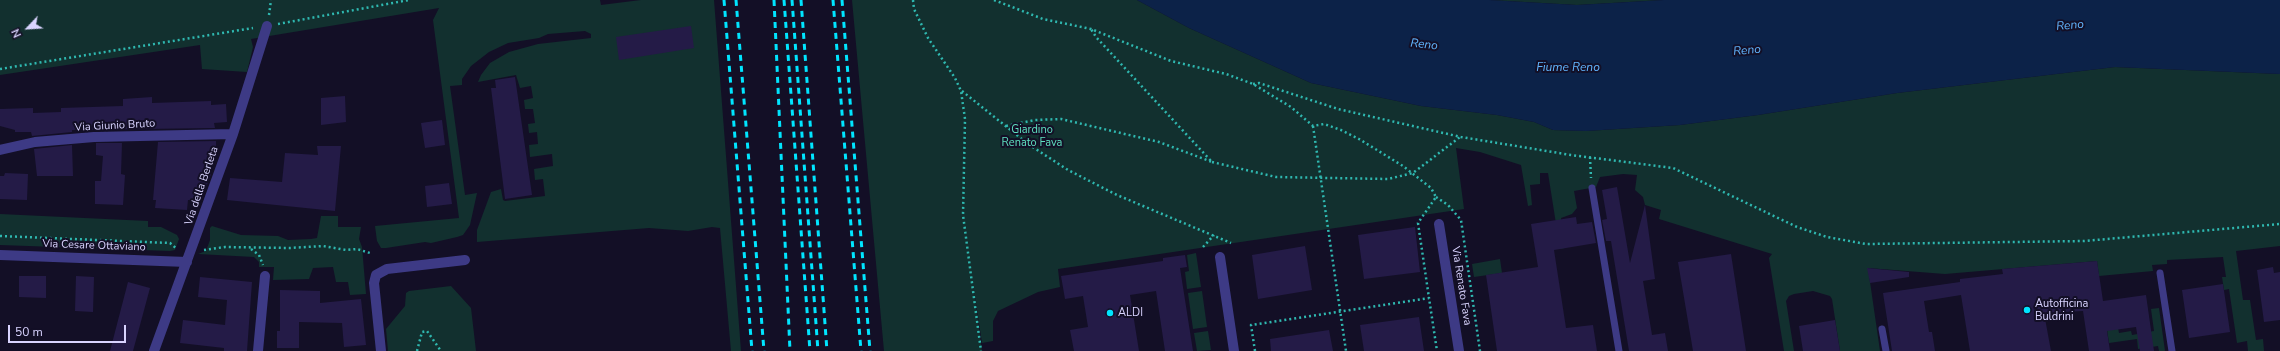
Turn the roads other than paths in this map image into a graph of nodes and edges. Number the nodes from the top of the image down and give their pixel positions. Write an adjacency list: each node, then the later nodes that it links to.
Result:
1 (267, 26): 2 (street, Via della Berleta)
2 (233, 134): 3 (street, Via Giunio Bruto); 9 (street, Via della Berleta)
3 (0, 150)
4 (1592, 188): 18 (lane)
5 (1439, 224): 17 (street, Via Renato Fava)
6 (0, 255): 9 (street, Via Cesare Ottaviano)
7 (1220, 257): 16 (street)
8 (466, 260): 15 (street)
9 (187, 262): 13 (street, Via della Berleta)
10 (2160, 273): 20 (lane)
11 (265, 276): 14 (street)
12 (1882, 329): 19 (lane)
13 (154, 351)
14 (258, 351)
15 (380, 351)
16 (1234, 351)
17 (1459, 351)
18 (1619, 351)
19 (1886, 351)
20 (2172, 351)

